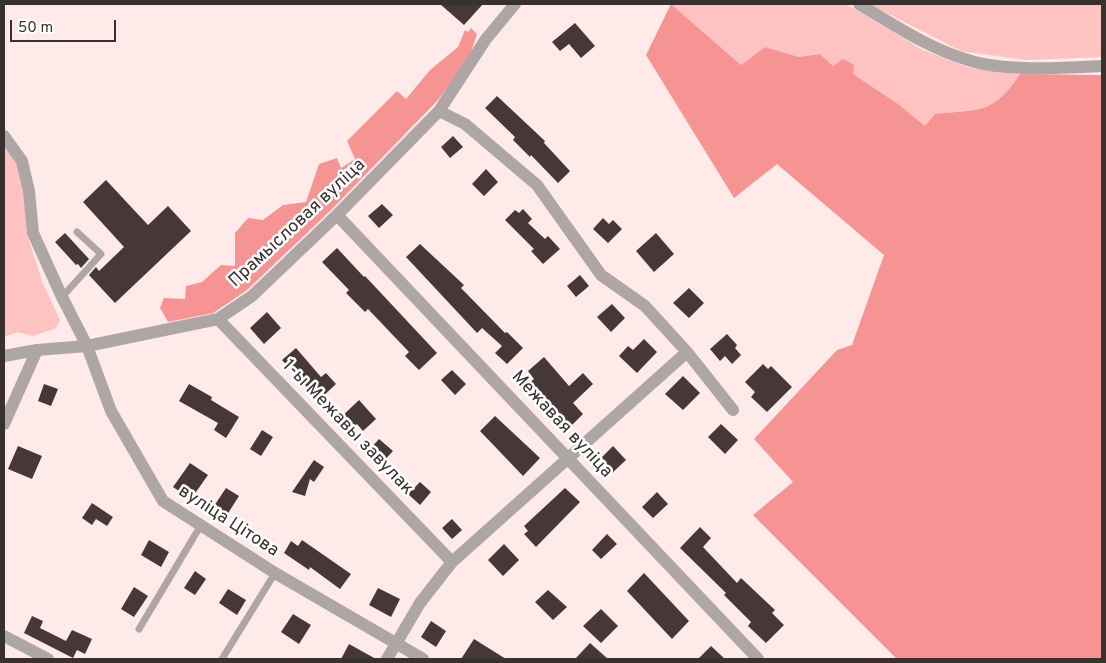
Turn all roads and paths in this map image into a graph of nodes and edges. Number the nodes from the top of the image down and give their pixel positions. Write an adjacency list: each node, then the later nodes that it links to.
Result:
1 (515, 4): 4 (street, Прамысловая вуліца)
2 (859, 4): 3 (street)
3 (1102, 66)
4 (440, 111): 6 (street, Прамысловая вуліца); 12 (street)
5 (4, 136): 8 (street, вуліца Цітова)
6 (337, 215): 9 (street, Прамысловая вуліца); 16 (street, Межавая вуліца)
7 (77, 232): 8 (lane)
8 (62, 297): 10 (street, вуліца Цітова)
9 (218, 319): 10 (street, Прамысловая вуліца); 18 (street, 1-ы Межавы завулак)
10 (87, 346): 11 (street, Прамысловая вуліца); 17 (street, вуліца Цітова)
11 (37, 350): 13 (street, Прамысловая вуліца); 15 (street)
12 (687, 352): 14 (street); 16 (street)
13 (4, 356)
14 (733, 410)
15 (4, 424)
16 (567, 457): 18 (street); 27 (street, Межавая вуліца)
17 (201, 526): 19 (street, вуліца Цітова); 20 (lane)
18 (452, 562): 22 (street)
19 (275, 573): 22 (street, вуліца Цітова); 24 (lane)
20 (139, 629)
21 (4, 636): 23 (street)
22 (397, 642): 25 (street); 26 (street, вуліца Цітова)
23 (48, 659)
24 (222, 659)
25 (387, 659)
26 (423, 659)
27 (758, 659)

